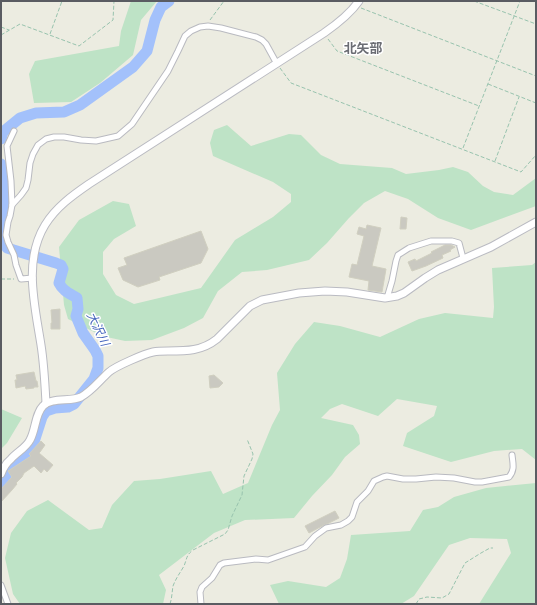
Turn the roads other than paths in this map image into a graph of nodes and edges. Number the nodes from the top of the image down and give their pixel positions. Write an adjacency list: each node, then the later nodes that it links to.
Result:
1 (358, 4): 2 (street)
2 (277, 64): 4 (street); 7 (street)
3 (14, 132): 4 (street)
4 (12, 205): 7 (street)
5 (536, 222): 6 (street)
6 (463, 258): 8 (street); 8 (street)
7 (33, 278): 9 (street)
8 (387, 298): 9 (street)
9 (46, 403): 11 (street)
10 (512, 455): 14 (street)
11 (1, 474)
12 (1, 587): 13 (street)
13 (8, 604)
14 (201, 604)

